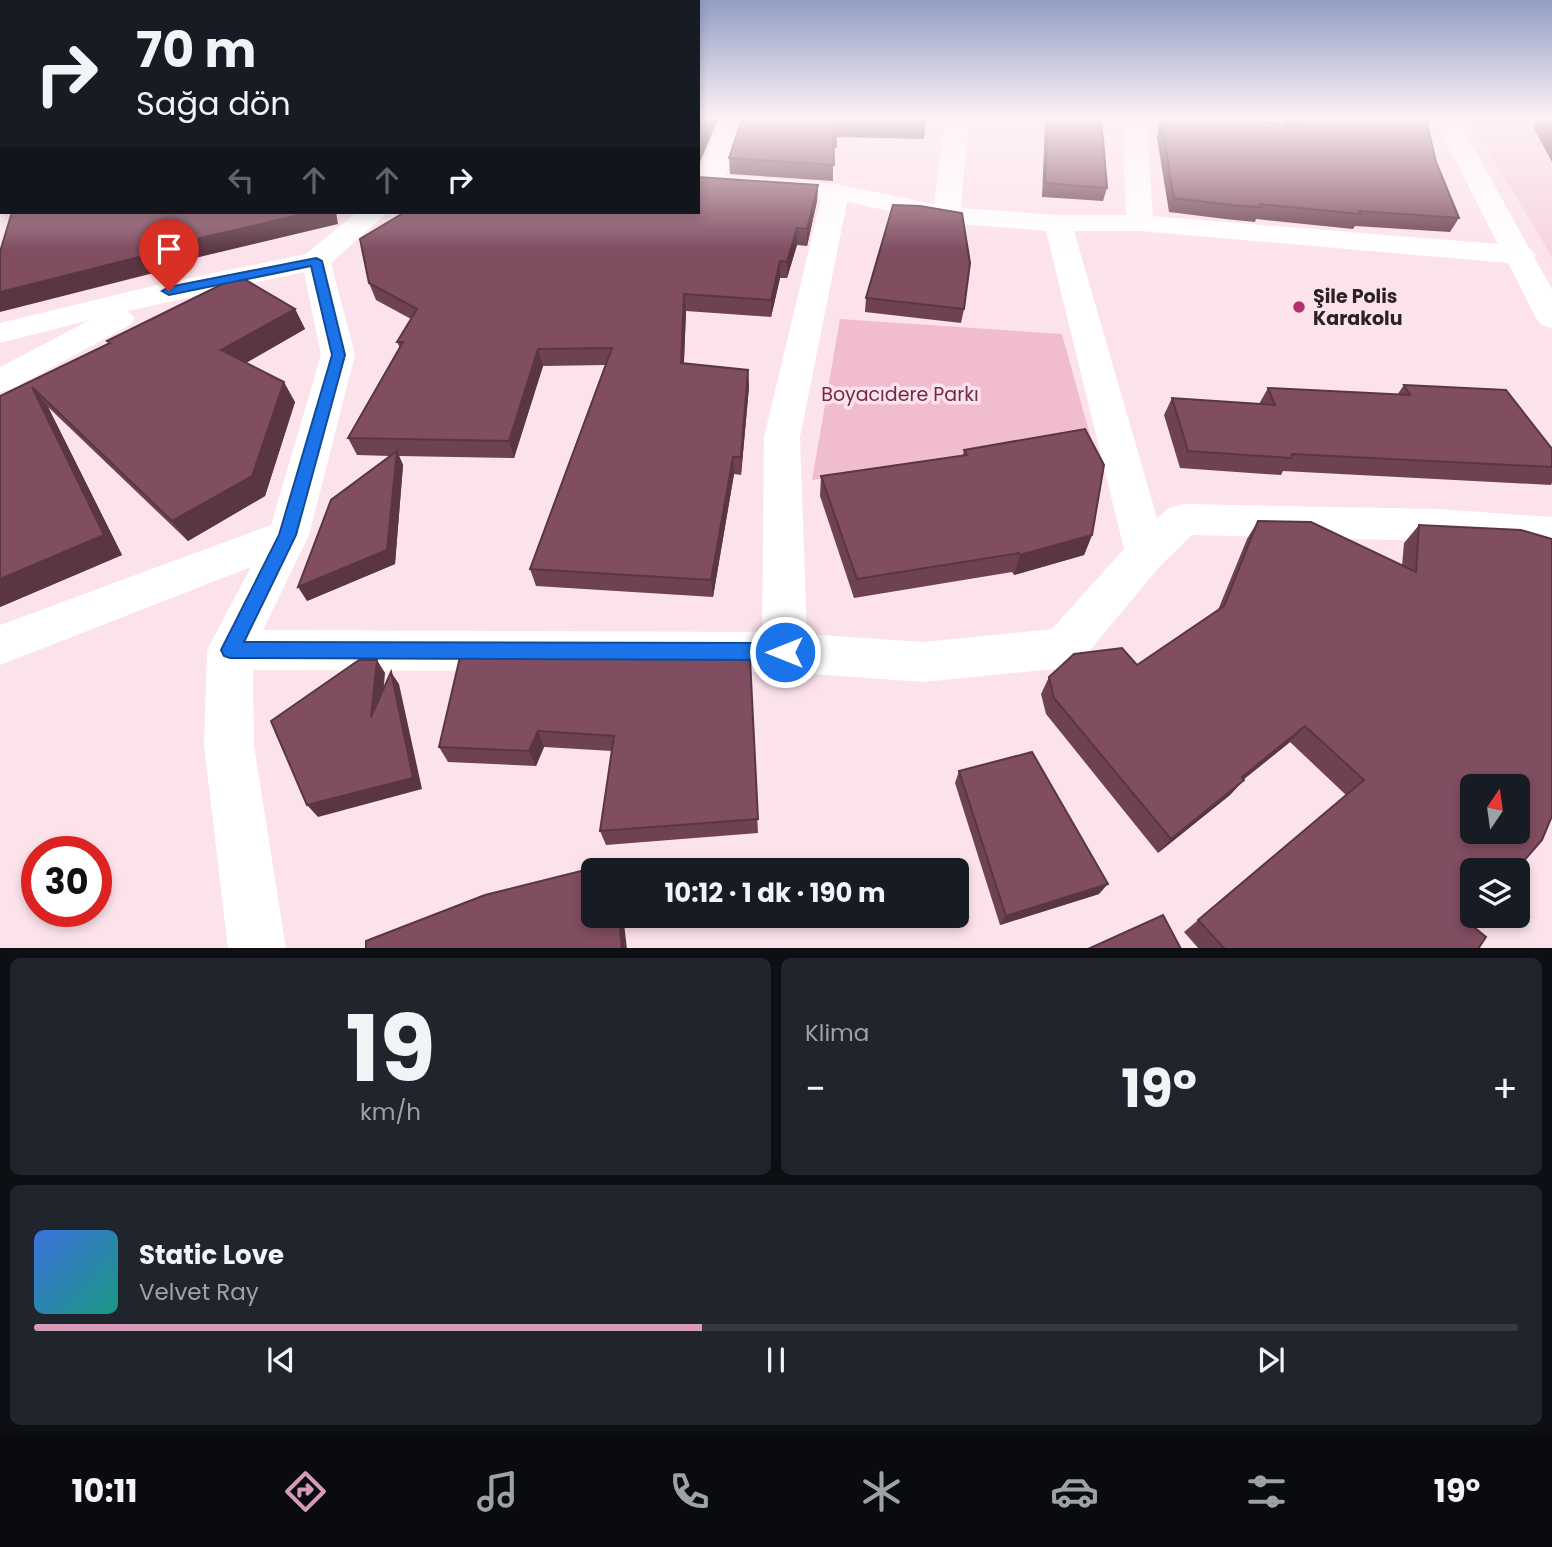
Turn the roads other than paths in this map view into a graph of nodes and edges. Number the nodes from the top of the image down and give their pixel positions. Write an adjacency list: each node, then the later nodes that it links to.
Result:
1 (713, 163): 5 (street)
2 (952, 163): 8 (street)
3 (1137, 163): 10 (street)
4 (1470, 163): 11 (street)
5 (704, 183): 6 (street)
6 (836, 192): 8 (street); 22 (street)
7 (372, 214): 12 (street)
8 (946, 215): 9 (street)
9 (1058, 223): 10 (street); 19 (street)
10 (1140, 223): 11 (street)
11 (1521, 255): 14 (street)
12 (316, 261): 13 (street); 18 (street)
13 (169, 291): 15 (street); 16 (street)
14 (1552, 318)
15 (0, 333)
16 (0, 381)
17 (1552, 533): 19 (street)
18 (288, 535): 20 (street); 21 (street)
19 (1146, 553): 22 (street)
20 (0, 645)
21 (230, 650): 22 (street); 23 (street)
22 (785, 652)
23 (257, 948)

